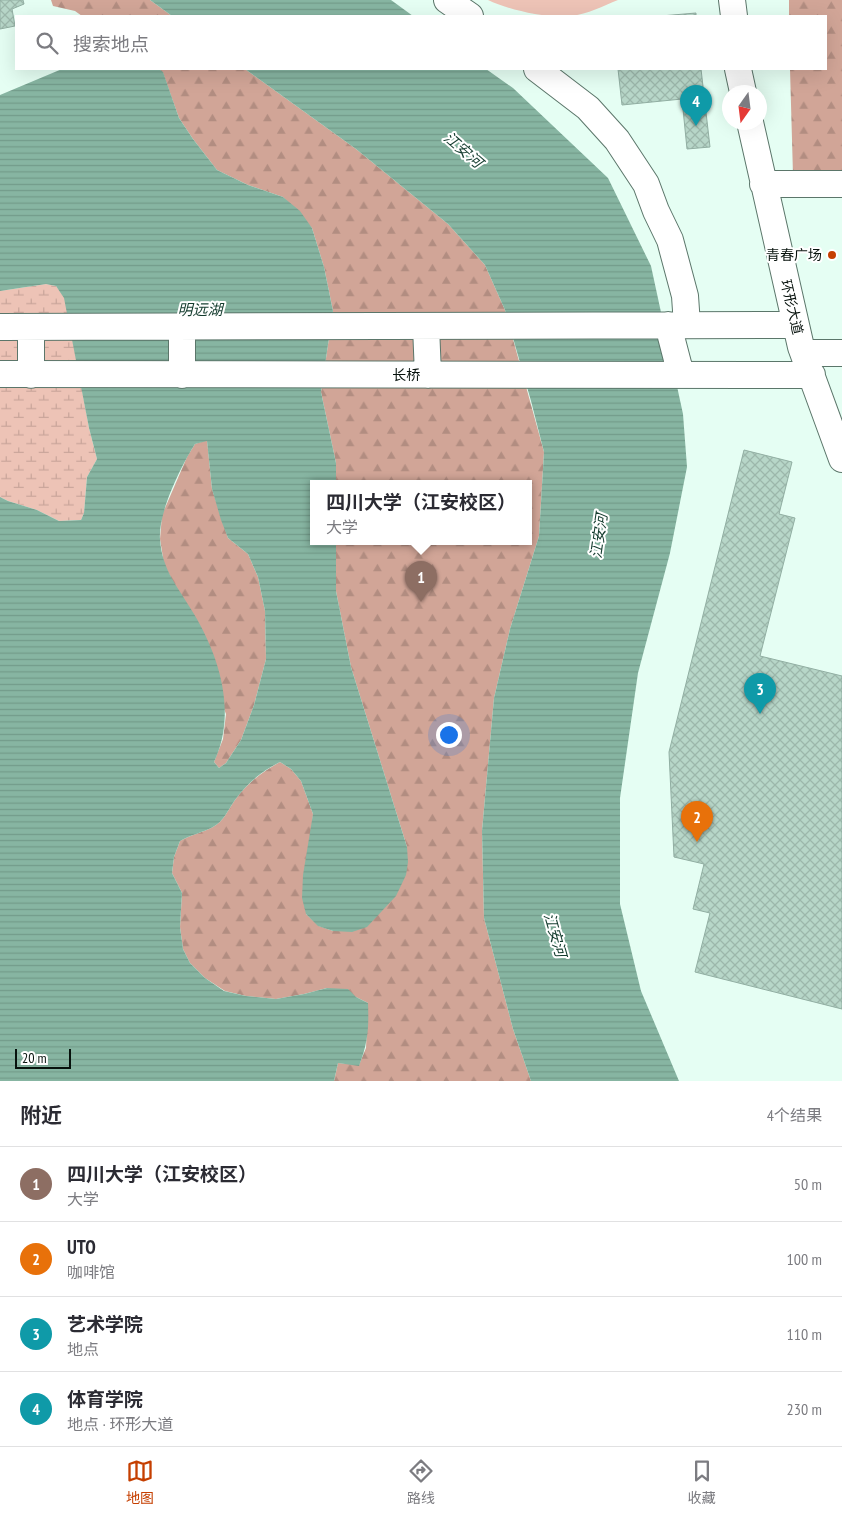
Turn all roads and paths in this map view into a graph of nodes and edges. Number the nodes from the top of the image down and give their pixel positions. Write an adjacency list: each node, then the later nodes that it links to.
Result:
1 (447, 0): 3 (street)
2 (732, 0): 4 (street)
3 (469, 15)
4 (734, 15)
5 (538, 70): 11 (street)
6 (738, 70): 7 (street)
7 (742, 85)
8 (752, 130): 9 (street, 环形大道)
9 (764, 184): 10 (street); 12 (street, 环形大道)
10 (842, 184)
11 (673, 325): 12 (street); 14 (street); 23 (street)
12 (796, 325): 18 (street, 环形大道)
13 (182, 326): 14 (street); 16 (street); 21 (street)
14 (426, 326): 22 (street)
15 (0, 327): 16 (street)
16 (31, 327): 20 (street)
17 (842, 353): 18 (street, 长桥)
18 (808, 364): 23 (street, 长桥); 24 (street, 环形大道)
19 (0, 374): 20 (street, 长桥)
20 (32, 374): 21 (street, 长桥)
21 (182, 375): 22 (street, 长桥)
22 (428, 375): 23 (street, 长桥)
23 (678, 375)
24 (842, 459)

